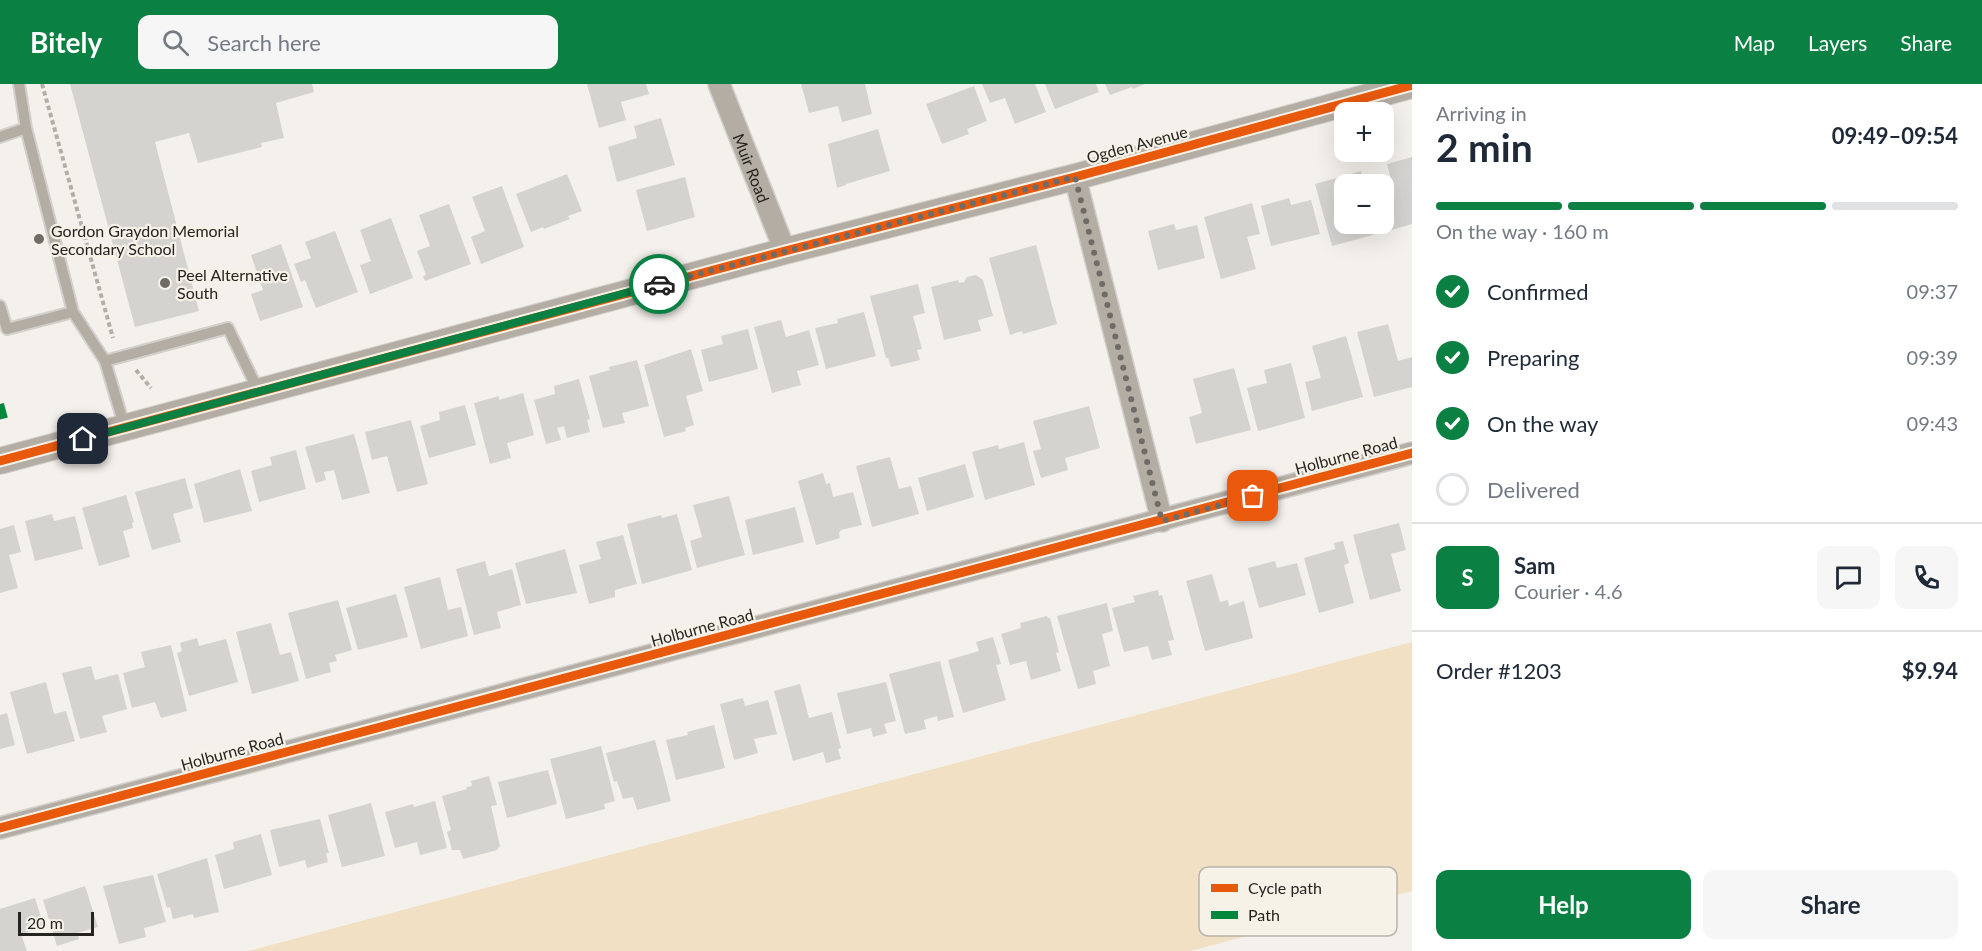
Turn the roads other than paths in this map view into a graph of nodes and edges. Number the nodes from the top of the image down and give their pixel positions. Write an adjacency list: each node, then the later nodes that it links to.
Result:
1 (19, 84): 4 (lane)
2 (719, 84): 7 (street, Muir Road)
3 (1412, 85): 6 (street, Ogden Avenue)
4 (26, 128): 5 (lane); 9 (lane)
5 (0, 137)
6 (1075, 177): 7 (street, Ogden Avenue); 15 (street)
7 (785, 251): 11 (street, Ogden Avenue)
8 (0, 306): 9 (lane)
9 (73, 312): 10 (lane)
10 (105, 361): 11 (lane); 12 (lane)
11 (260, 392): 12 (street, Ogden Avenue)
12 (125, 428): 14 (street, Ogden Avenue)
13 (1412, 453): 15 (street, Holburne Road)
14 (0, 461)
15 (1162, 521): 16 (street, Holburne Road)
16 (0, 828)

